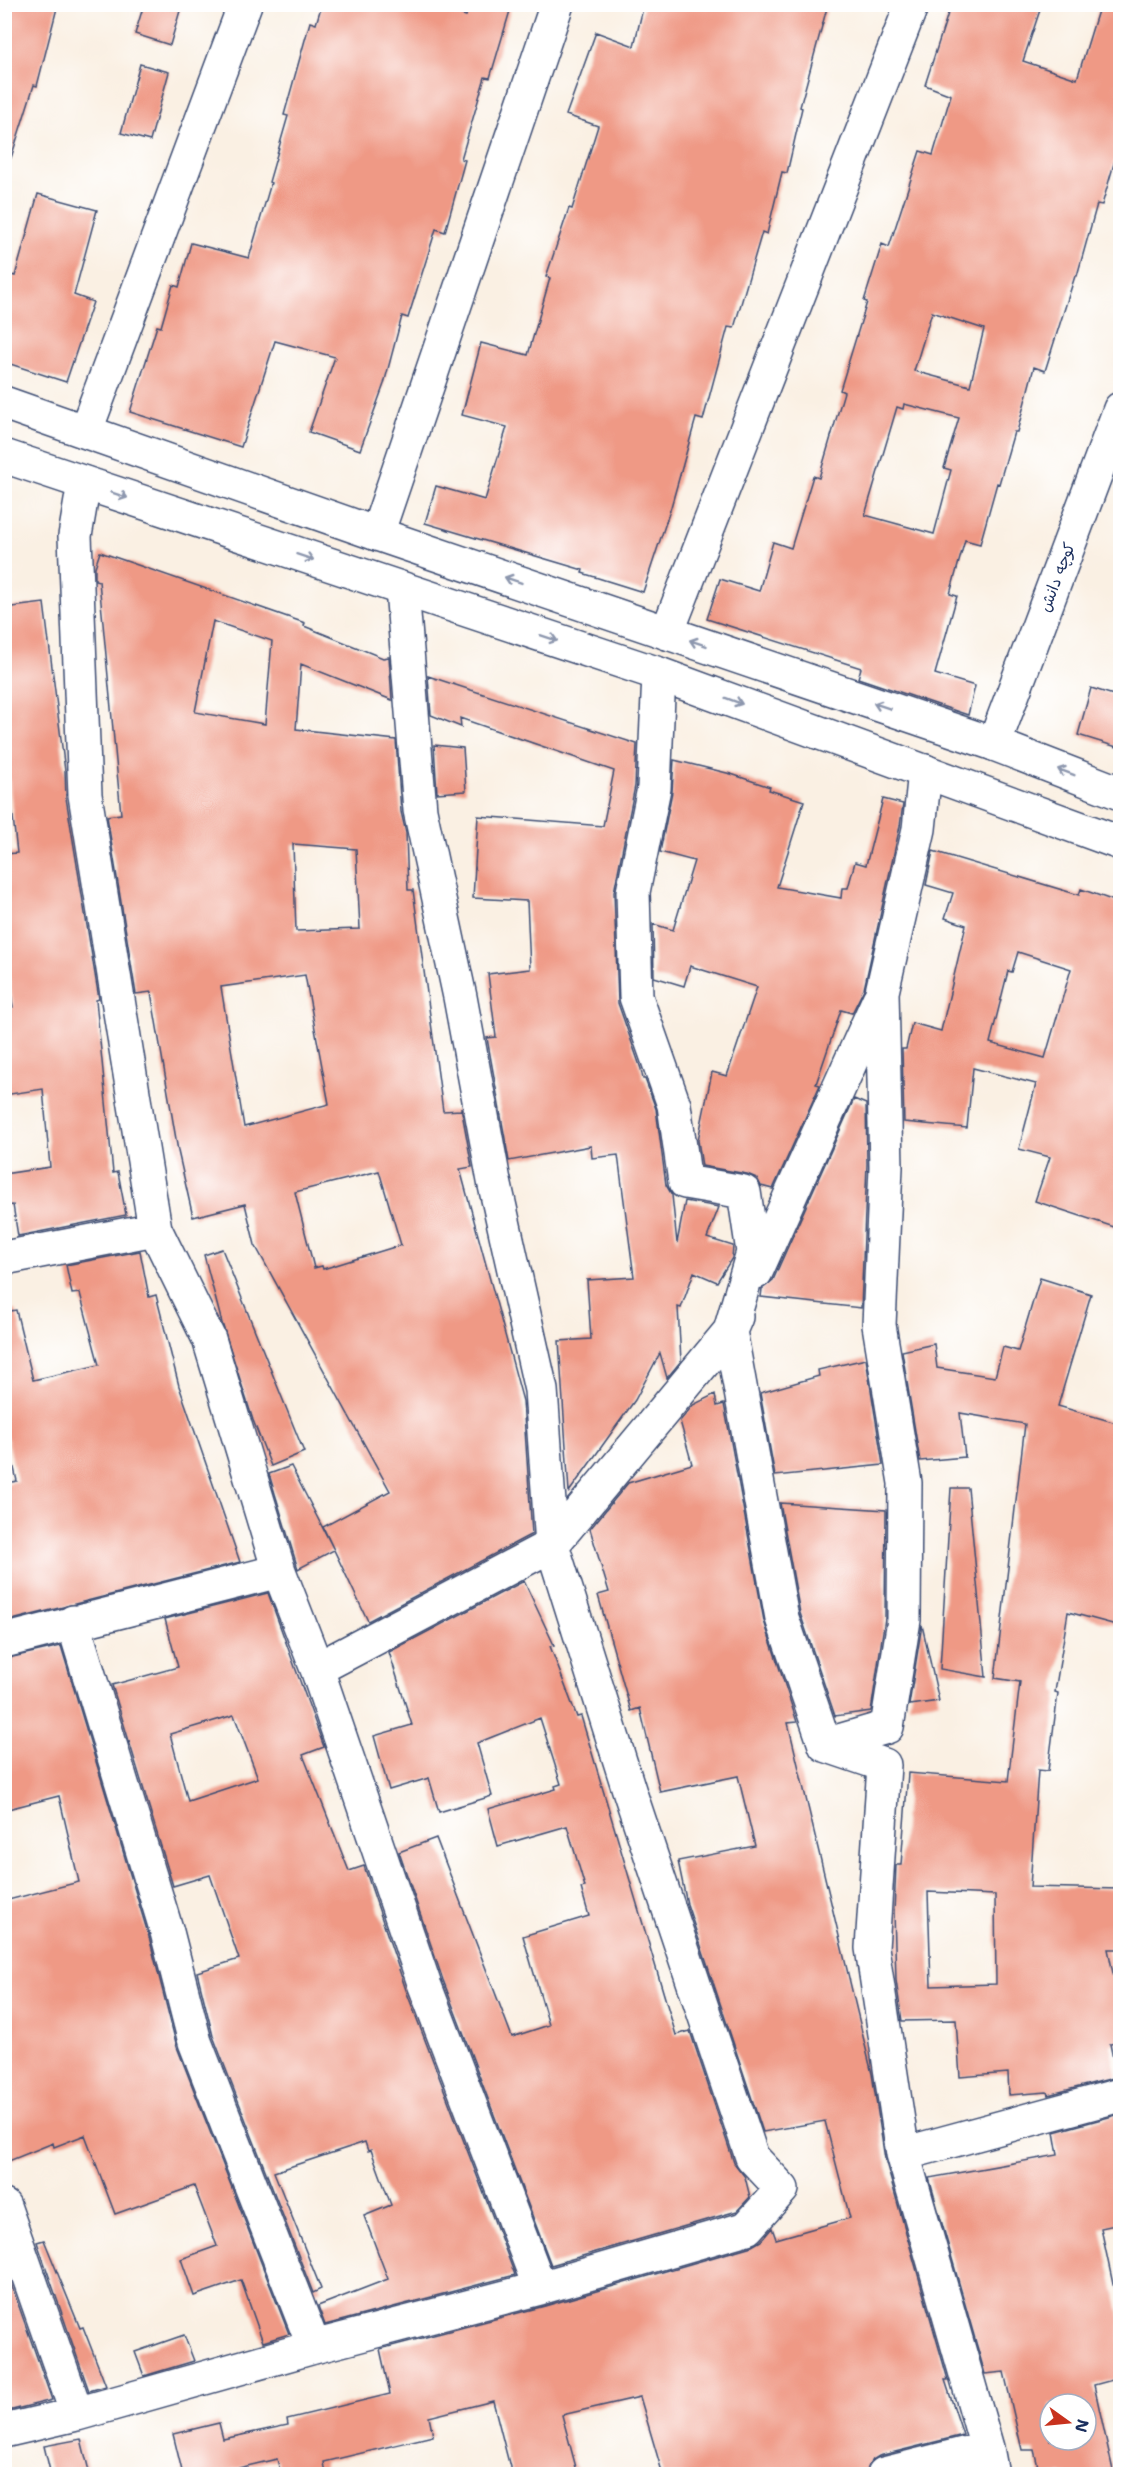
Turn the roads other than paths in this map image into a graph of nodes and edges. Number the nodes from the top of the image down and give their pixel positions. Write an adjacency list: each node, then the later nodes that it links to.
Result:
1 (245, 4): 6 (street)
2 (557, 4): 9 (street)
3 (912, 4): 11 (street)
4 (4, 403): 6 (street)
5 (1120, 410): 13 (street, کوچه دانش)
6 (86, 430): 9 (street)
7 (4, 456): 8 (street)
8 (84, 483): 10 (street, one-way to 10); 18 (street)
9 (377, 534): 11 (street, one-way to 9)
10 (402, 589): 12 (street, one-way to 12); 21 (street)
11 (668, 633): 13 (street, one-way to 11)
12 (659, 674): 14 (street, one-way to 14); 20 (street)
13 (994, 744): 15 (street, one-way to 13)
14 (925, 771): 16 (street); 17 (street)
15 (1120, 793)
16 (1120, 843)
17 (882, 992): 20 (street); 26 (street)
18 (155, 1229): 19 (street); 22 (street)
19 (4, 1257)
20 (730, 1331): 21 (street); 26 (street)
21 (552, 1545): 25 (street); 30 (street)
22 (279, 1571): 23 (street); 25 (street)
23 (73, 1622): 24 (street); 31 (street)
24 (4, 1641)
25 (317, 1669): 30 (street)
26 (825, 1745): 28 (street)
27 (1120, 2095): 28 (street)
28 (903, 2154): 34 (street)
29 (4, 2205): 32 (street)
30 (540, 2288): 31 (street)
31 (314, 2347): 32 (street)
32 (77, 2414): 33 (street)
33 (4, 2431)
34 (989, 2461): 35 (street)
35 (884, 2475)

